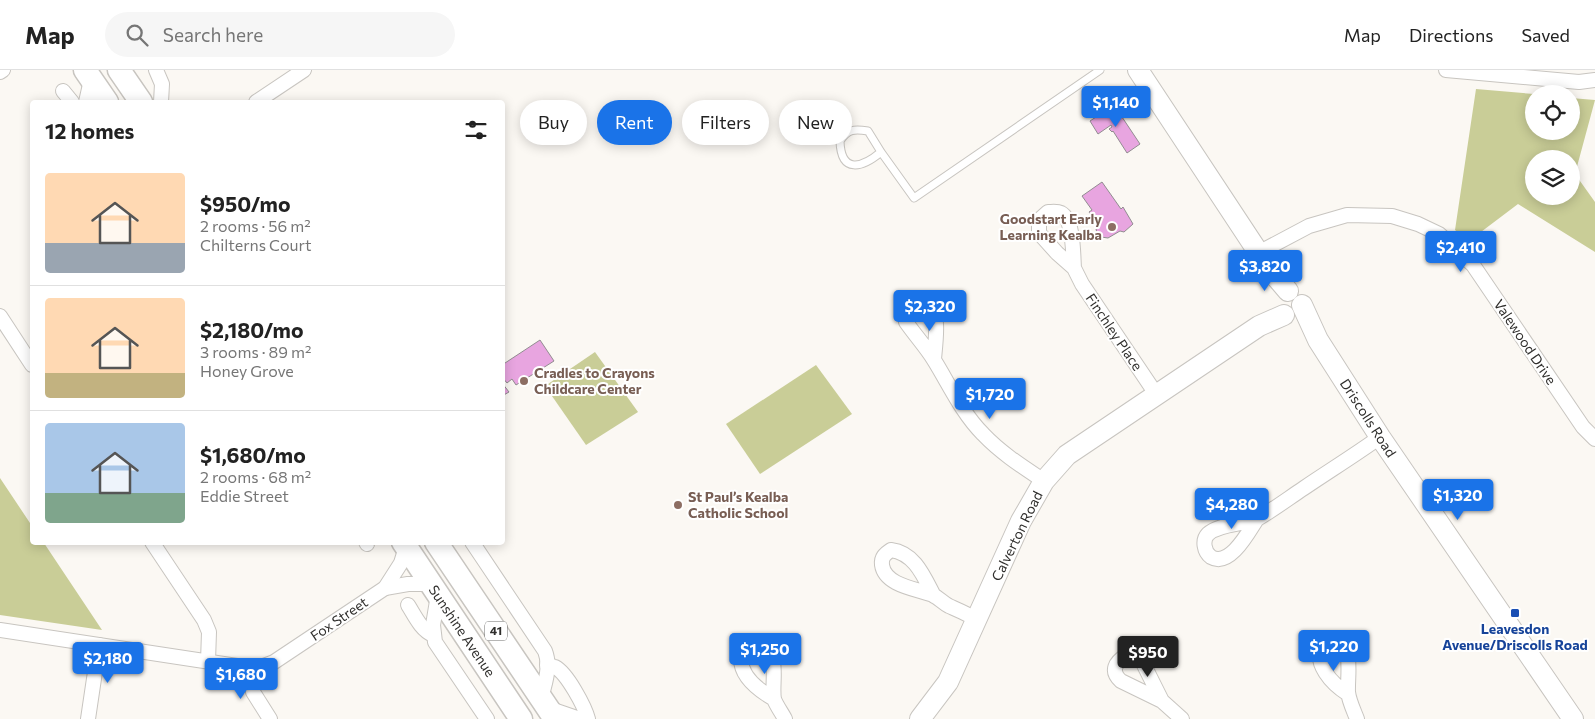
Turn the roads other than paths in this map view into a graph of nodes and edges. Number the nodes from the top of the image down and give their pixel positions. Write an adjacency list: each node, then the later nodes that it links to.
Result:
1 (119, 70): 13 (main road)
2 (156, 70): 14 (street)
3 (304, 70): 15 (street)
4 (1100, 70): 16 (lane)
5 (1138, 70): 17 (street, Driscolls Road)
6 (1446, 70): 8 (street)
7 (88, 75): 11 (street); 12 (main road)
8 (1595, 80)
9 (63, 91): 10 (street)
10 (70, 100)
11 (86, 100)
12 (106, 100)
13 (140, 100)
14 (161, 100)
15 (259, 100)
16 (881, 152): 16 (lane)
17 (1265, 261): 19 (street, Driscolls Road); 25 (street, Valewood Drive)
18 (1074, 268): 23 (street, Finchley Place)
19 (1287, 305): 23 (street, Calverton Road); 24 (street, Driscolls Road)
20 (0, 316): 22 (street)
21 (934, 359): 26 (street)
22 (30, 362)
23 (1156, 394): 26 (street, Calverton Road)
24 (1380, 437): 27 (street); 48 (street, Driscolls Road)
25 (1595, 439)
26 (1044, 481): 36 (street, Calverton Road)
27 (1257, 519)
28 (154, 545): 40 (street)
29 (405, 545): 32 (street, Fox Street); 33 (main road, Sunshine Avenue / 41)
30 (438, 545): 46 (main road, Sunshine Avenue / 41)
31 (474, 545): 41 (street)
32 (385, 588): 33 (street, Fox Street); 42 (street, Fox Street)
33 (434, 590): 38 (street); 52 (main road, Sunshine Avenue / 41)
34 (934, 596): 36 (street)
35 (408, 605): 38 (street)
36 (977, 620): 47 (street, Calverton Road)
37 (0, 630): 39 (street, Fox Street)
38 (433, 636): 51 (street)
39 (99, 645): 40 (street, Fox Street); 49 (street)
40 (208, 662): 42 (street, Fox Street)
41 (547, 665): 46 (street); 54 (street)
42 (250, 668): 50 (street)
43 (1348, 694): 57 (street)
44 (774, 699): 55 (street)
45 (1162, 701): 56 (street)
46 (548, 709): 53 (street)
47 (926, 717)
48 (1567, 717)
49 (88, 719)
50 (270, 719)
51 (486, 719)
52 (521, 719)
53 (580, 719)
54 (588, 719)
55 (785, 719)
56 (1182, 719)
57 (1357, 719)

